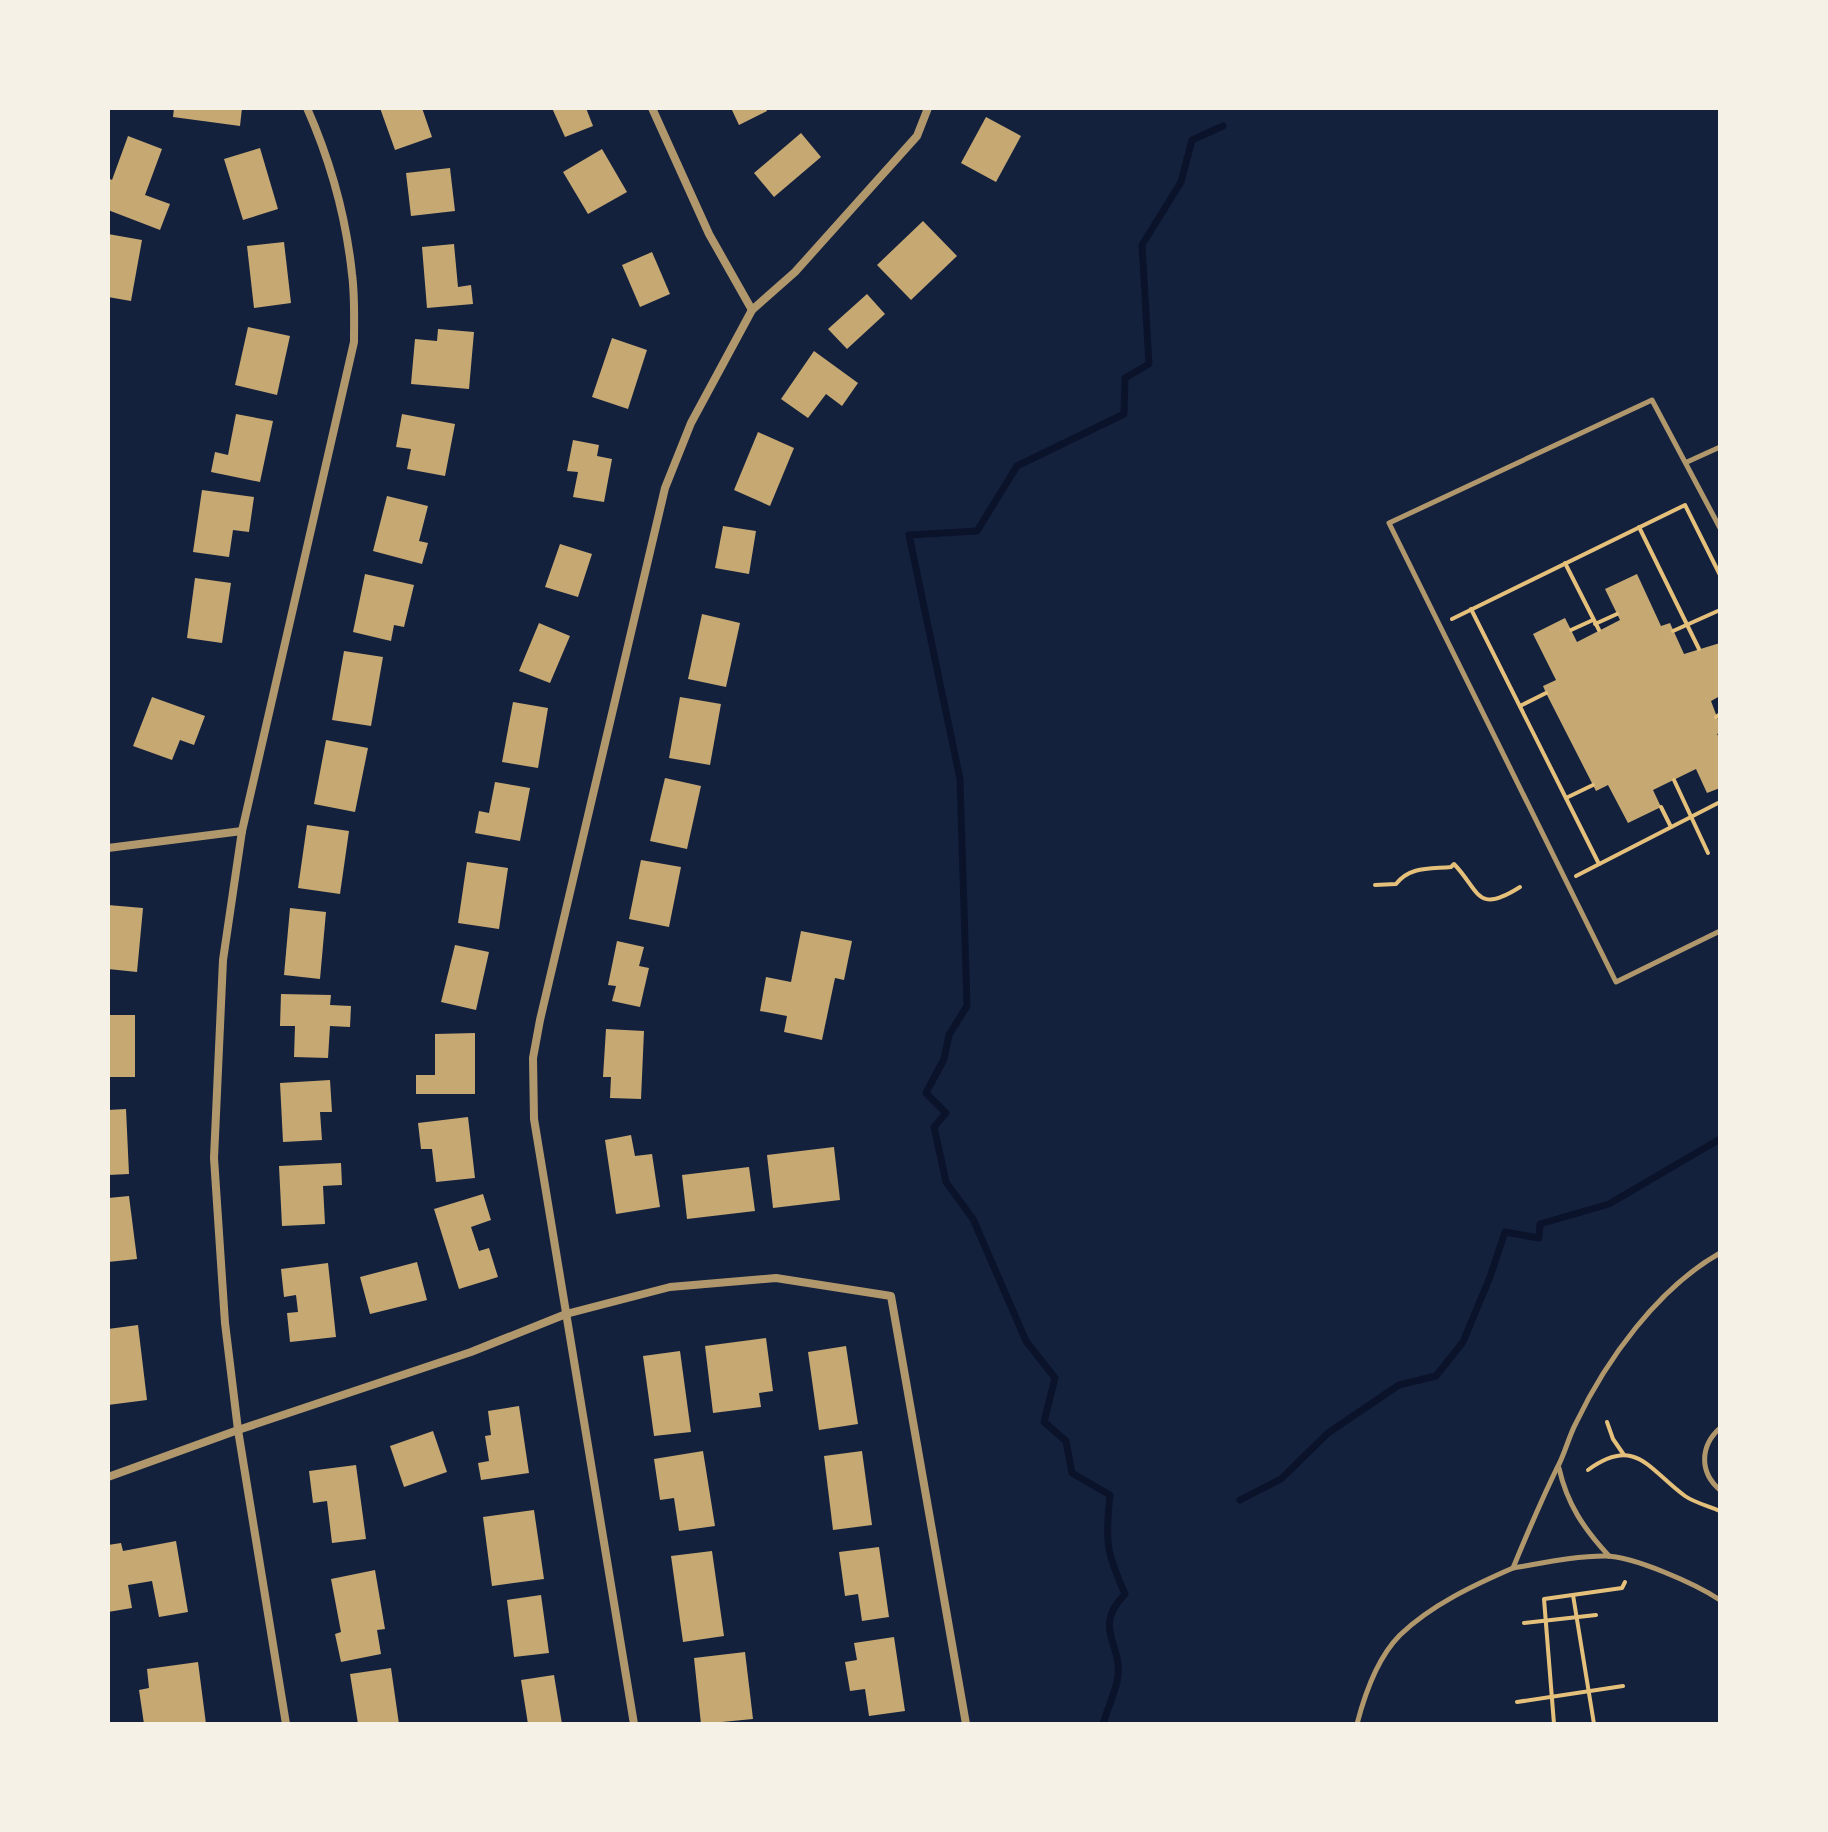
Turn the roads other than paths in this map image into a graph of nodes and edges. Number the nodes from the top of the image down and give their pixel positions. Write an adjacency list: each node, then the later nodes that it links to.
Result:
1 (307, 108): 8 (street)
2 (652, 108): 4 (street)
3 (928, 108): 4 (street)
4 (752, 310): 12 (street)
5 (1720, 447): 6 (lane)
6 (1687, 462): 7 (lane); 10 (lane)
7 (1720, 528)
8 (242, 831): 9 (street); 14 (street)
9 (108, 848)
10 (1720, 931)
11 (1720, 1253): 15 (lane)
12 (566, 1314): 14 (street); 22 (street); 23 (street)
13 (1720, 1428): 17 (lane)
14 (238, 1430): 16 (street); 21 (street)
15 (1558, 1467): 18 (lane); 19 (lane)
16 (108, 1477)
17 (1720, 1490)
18 (1609, 1556): 19 (lane); 20 (lane)
19 (1513, 1568): 24 (lane)
20 (1720, 1600)
21 (286, 1724)
22 (634, 1724)
23 (966, 1724)
24 (1357, 1724)

